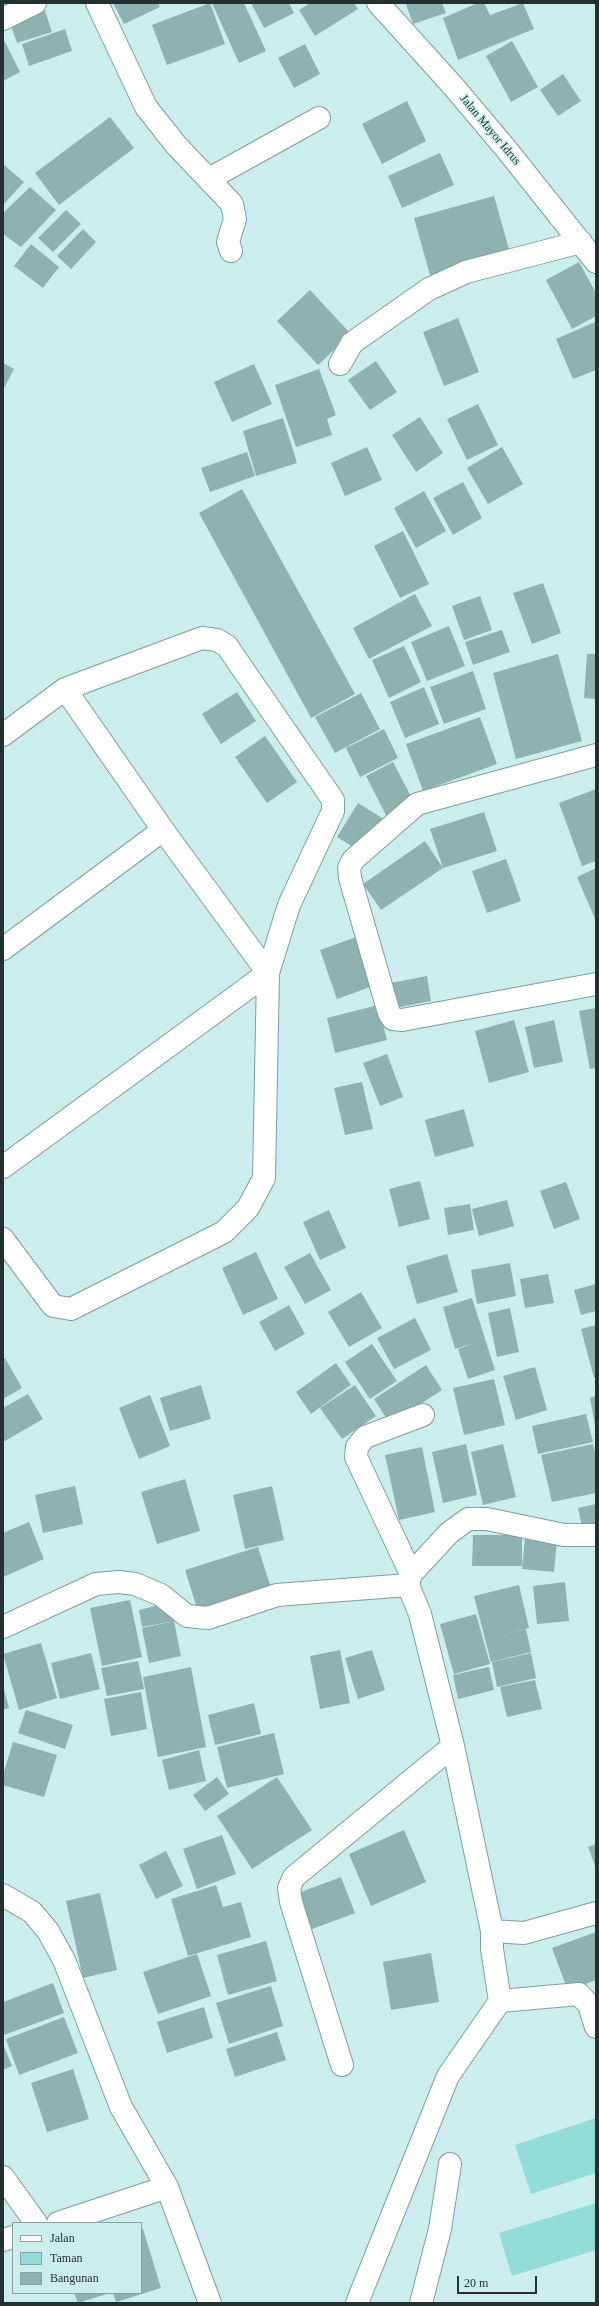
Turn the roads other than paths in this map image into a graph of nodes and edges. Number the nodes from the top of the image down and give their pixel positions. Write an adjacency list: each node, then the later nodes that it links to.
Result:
1 (35, 3): 4 (street)
2 (97, 3): 6 (street)
3 (378, 3): 7 (street, Jalan Mayor Idrus)
4 (3, 19)
5 (320, 118): 6 (street)
6 (209, 179): 8 (street)
7 (581, 242): 9 (street, Jalan Mayor Idrus); 10 (street)
8 (231, 251)
9 (596, 262)
10 (340, 364)
11 (65, 689): 12 (street); 14 (street); 16 (street)
12 (3, 735)
13 (596, 755): 17 (street)
14 (163, 830): 15 (street); 16 (street)
15 (3, 949)
16 (268, 973): 18 (street); 19 (street)
17 (596, 984)
18 (3, 1167)
19 (3, 1239)
20 (424, 1415): 22 (street)
21 (596, 1535): 22 (street)
22 (410, 1579): 23 (street); 24 (street)
23 (3, 1627)
24 (453, 1746): 27 (street); 30 (street)
25 (3, 1895): 33 (street)
26 (596, 1913): 27 (street)
27 (492, 1931): 28 (street)
28 (500, 2001): 29 (street); 37 (street)
29 (596, 2028)
30 (342, 2065)
31 (450, 2164): 38 (street)
32 (3, 2177): 34 (street)
33 (167, 2187): 35 (street); 36 (street)
34 (35, 2222)
35 (61, 2222)
36 (210, 2303)
37 (357, 2303)
38 (421, 2303)

